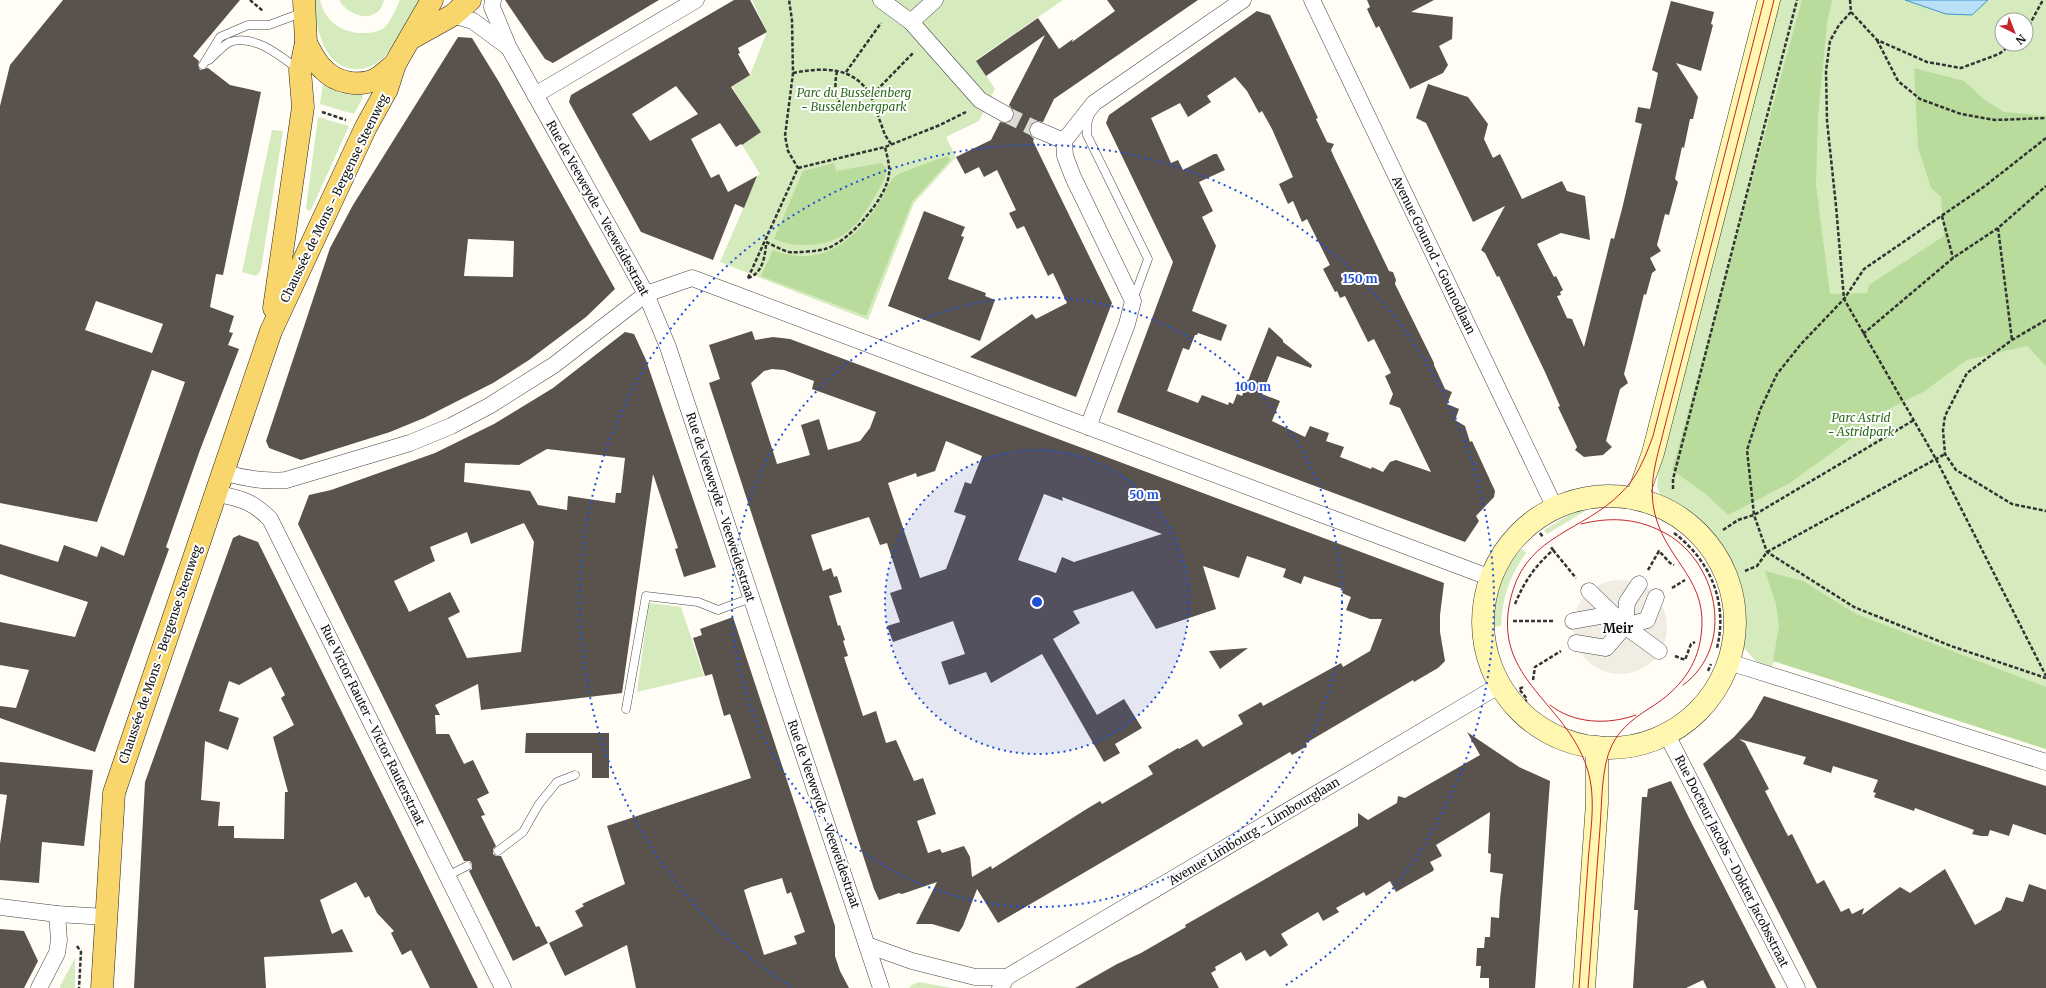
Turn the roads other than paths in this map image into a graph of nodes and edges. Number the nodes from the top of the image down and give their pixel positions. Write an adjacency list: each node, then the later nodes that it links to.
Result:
1 (432, 0): 13 (main road, Chaussée de Mons - Bergense Steenweg)
2 (470, 0): 11 (main road)
3 (493, 0): 15 (street, Rue de Veeweyde - Veeweidestraat)
4 (696, 0): 18 (street)
5 (935, 0): 12 (street)
6 (1243, 0): 19 (street)
7 (1312, 0): 30 (street, Avenue Gounod - Gounodlaan)
8 (1770, 0): 29 (street)
9 (886, 4): 12 (street)
10 (304, 6): 14 (main road, Chaussée de Mons - Bergense Steenweg); 17 (lane)
11 (453, 15): 13 (main road); 15 (street, Rue de Veeweyde - Veeweidestraat)
12 (911, 22): 20 (street)
13 (410, 39): 16 (main road, Chaussée de Mons - Bergense Steenweg)
14 (306, 43): 16 (main road, Chaussée de Mons - Bergense Steenweg); 17 (main road, Chaussée de Mons - Bergense Steenweg)
15 (509, 48): 18 (street, Rue de Veeweyde - Veeweidestraat)
16 (395, 64): 25 (main road, Chaussée de Mons - Bergense Steenweg)
17 (300, 71): 25 (main road, Chaussée de Mons - Bergense Steenweg)
18 (535, 95): 23 (street, Rue de Veeweyde - Veeweidestraat)
19 (1094, 103): 22 (street); 24 (lane)
20 (1005, 114)
21 (1038, 130): 22 (street)
22 (1064, 141): 24 (street)
23 (646, 294): 26 (street); 27 (street); 35 (street, Rue de Veeweyde - Veeweidestraat)
24 (1133, 301): 26 (street)
25 (271, 331): 27 (main road, Chaussée de Mons - Bergense Steenweg)
26 (1088, 427): 31 (street)
27 (223, 472): 28 (main road, Chaussée de Mons - Bergense Steenweg)
28 (215, 493): 50 (street, Rue Victor Rauter - Victor Rauterstraat); 53 (main road, Chaussée de Mons - Bergense Steenweg)
29 (1637, 498): 30 (street); 41 (street)
30 (1556, 510): 31 (street)
31 (1491, 578): 42 (street)
32 (1639, 584): 38 (street)
33 (1589, 591): 36 (street)
34 (1656, 597): 38 (street)
35 (751, 598): 43 (lane); 54 (street, Rue de Veeweyde - Veeweidestraat)
36 (1612, 614): 37 (street); 38 (street)
37 (1573, 621)
38 (1625, 626): 39 (street); 40 (street)
39 (1576, 643)
40 (1659, 651)
41 (1719, 658): 44 (street); 46 (street)
42 (1500, 685): 45 (street); 55 (street, Avenue Limbourg - Limbourglaan)
43 (626, 709)
44 (1666, 733): 45 (street); 61 (street, Rue Docteur Jacobs - Dokter Jacobsstraat)
45 (1597, 747): 60 (street)
46 (2046, 762)
47 (576, 776): 48 (lane)
48 (498, 851)
49 (467, 866): 50 (lane)
50 (447, 876): 58 (street, Rue Victor Rauter - Victor Rauterstraat)
51 (0, 908): 52 (street)
52 (57, 914): 53 (street); 56 (street)
53 (106, 917): 57 (main road, Chaussée de Mons - Bergense Steenweg)
54 (867, 945): 55 (street, Avenue Limbourg - Limbourglaan); 59 (street, Rue de Veeweyde - Veeweidestraat)
55 (1004, 983)
56 (39, 988)
57 (102, 988)
58 (503, 988)
59 (881, 988)
60 (1584, 988)
61 (1797, 988)

